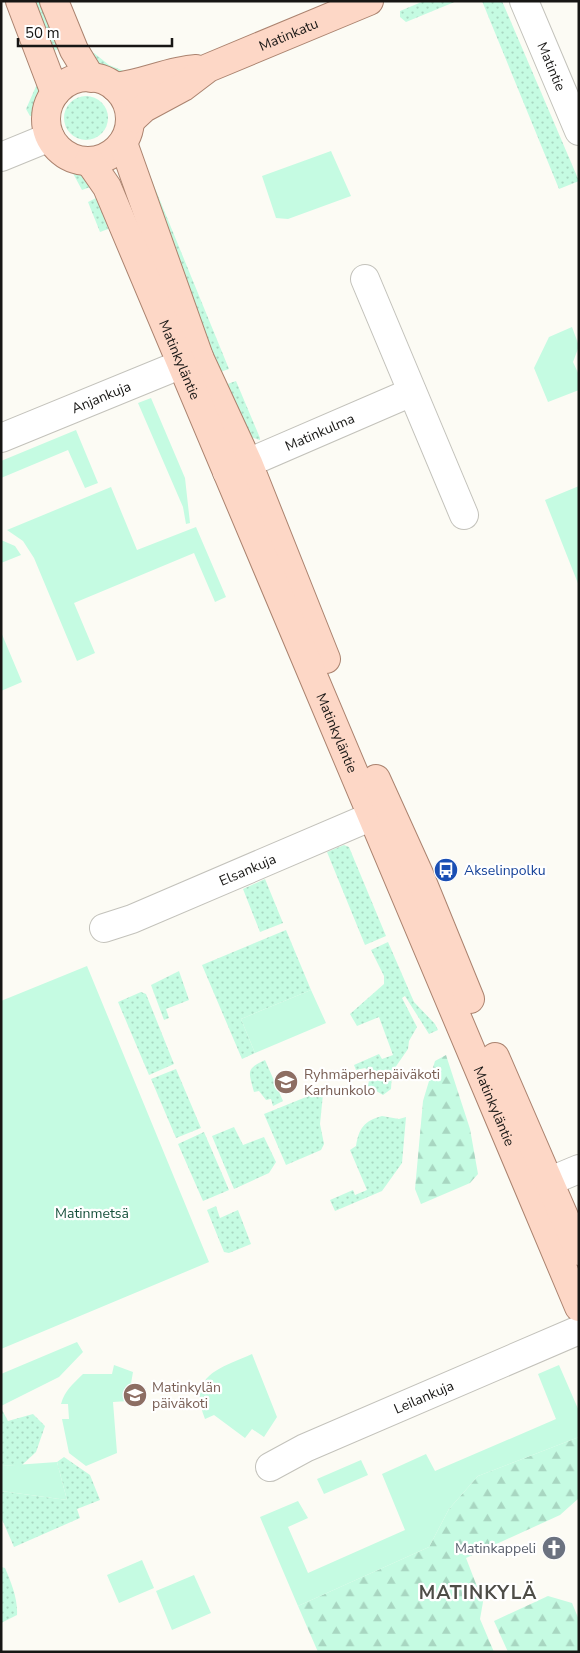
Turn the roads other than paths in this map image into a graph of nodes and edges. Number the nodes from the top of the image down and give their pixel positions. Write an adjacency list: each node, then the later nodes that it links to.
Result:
1 (20, 1): 7 (main road)
2 (54, 1): 6 (main road)
3 (369, 1): 5 (main road, Matinkatu)
4 (524, 1): 8 (street, Matintie)
5 (208, 68): 6 (main road, Matinkatu); 9 (main road, Matinkatu)
6 (103, 82): 7 (main road); 9 (main road)
7 (55, 93): 10 (main road)
8 (579, 131)
9 (126, 132): 12 (main road); 14 (main road, Matinkyläntie)
10 (50, 137): 11 (street); 12 (main road)
11 (1, 157)
12 (89, 161): 14 (main road, Matinkyläntie)
13 (366, 280): 15 (street)
14 (190, 361): 16 (street, Anjankuja); 17 (main road, Matinkyläntie)
15 (412, 392): 17 (street, Matinkulma); 18 (street)
16 (1, 438)
17 (237, 468): 19 (main road, Matinkyläntie)
18 (464, 515)
19 (380, 812): 20 (street, Elsankuja); 22 (main road, Matinkyläntie)
20 (104, 928)
21 (579, 1168): 22 (street)
22 (540, 1185): 23 (main road, Matinkyläntie); 24 (main road, Matinkyläntie)
23 (579, 1251)
24 (579, 1307)
25 (579, 1330): 26 (street, Leilankuja)
26 (270, 1466)

